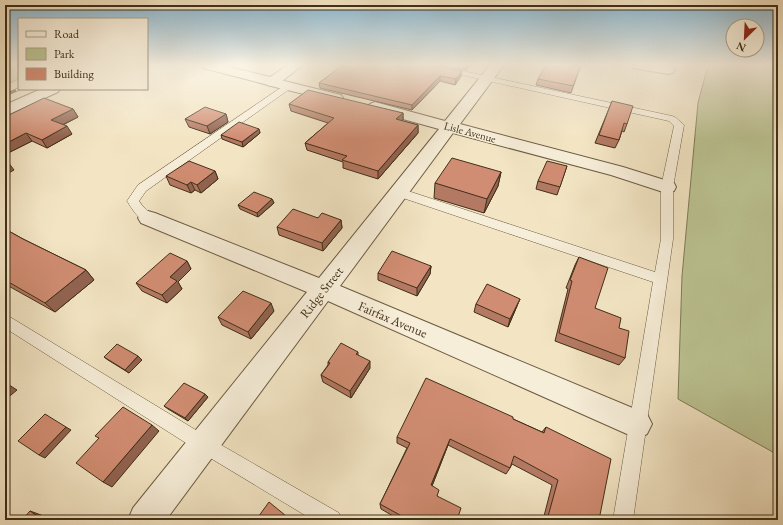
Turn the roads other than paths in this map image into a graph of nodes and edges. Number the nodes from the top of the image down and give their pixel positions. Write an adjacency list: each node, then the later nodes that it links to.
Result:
1 (51, 90): 8 (street)
2 (283, 90): 12 (lane)
3 (302, 90): 6 (street)
4 (478, 90): 9 (street, Ridge Street)
5 (561, 90): 10 (lane)
6 (349, 101)
7 (365, 105): 9 (street, Lisle Avenue)
8 (5, 111)
9 (449, 126): 10 (street, Lisle Avenue); 11 (street, Ridge Street)
10 (667, 187): 13 (lane)
11 (398, 192): 13 (lane); 14 (street, Ridge Street)
12 (148, 218): 14 (street, Fairfax Avenue)
13 (661, 279): 16 (lane)
14 (323, 289): 16 (street, Fairfax Avenue); 17 (street, Ridge Street)
15 (5, 320): 17 (lane)
16 (636, 424): 20 (lane)
17 (203, 444): 18 (street, Ridge Street); 19 (lane)
18 (145, 520)
19 (332, 520)
20 (623, 520)

